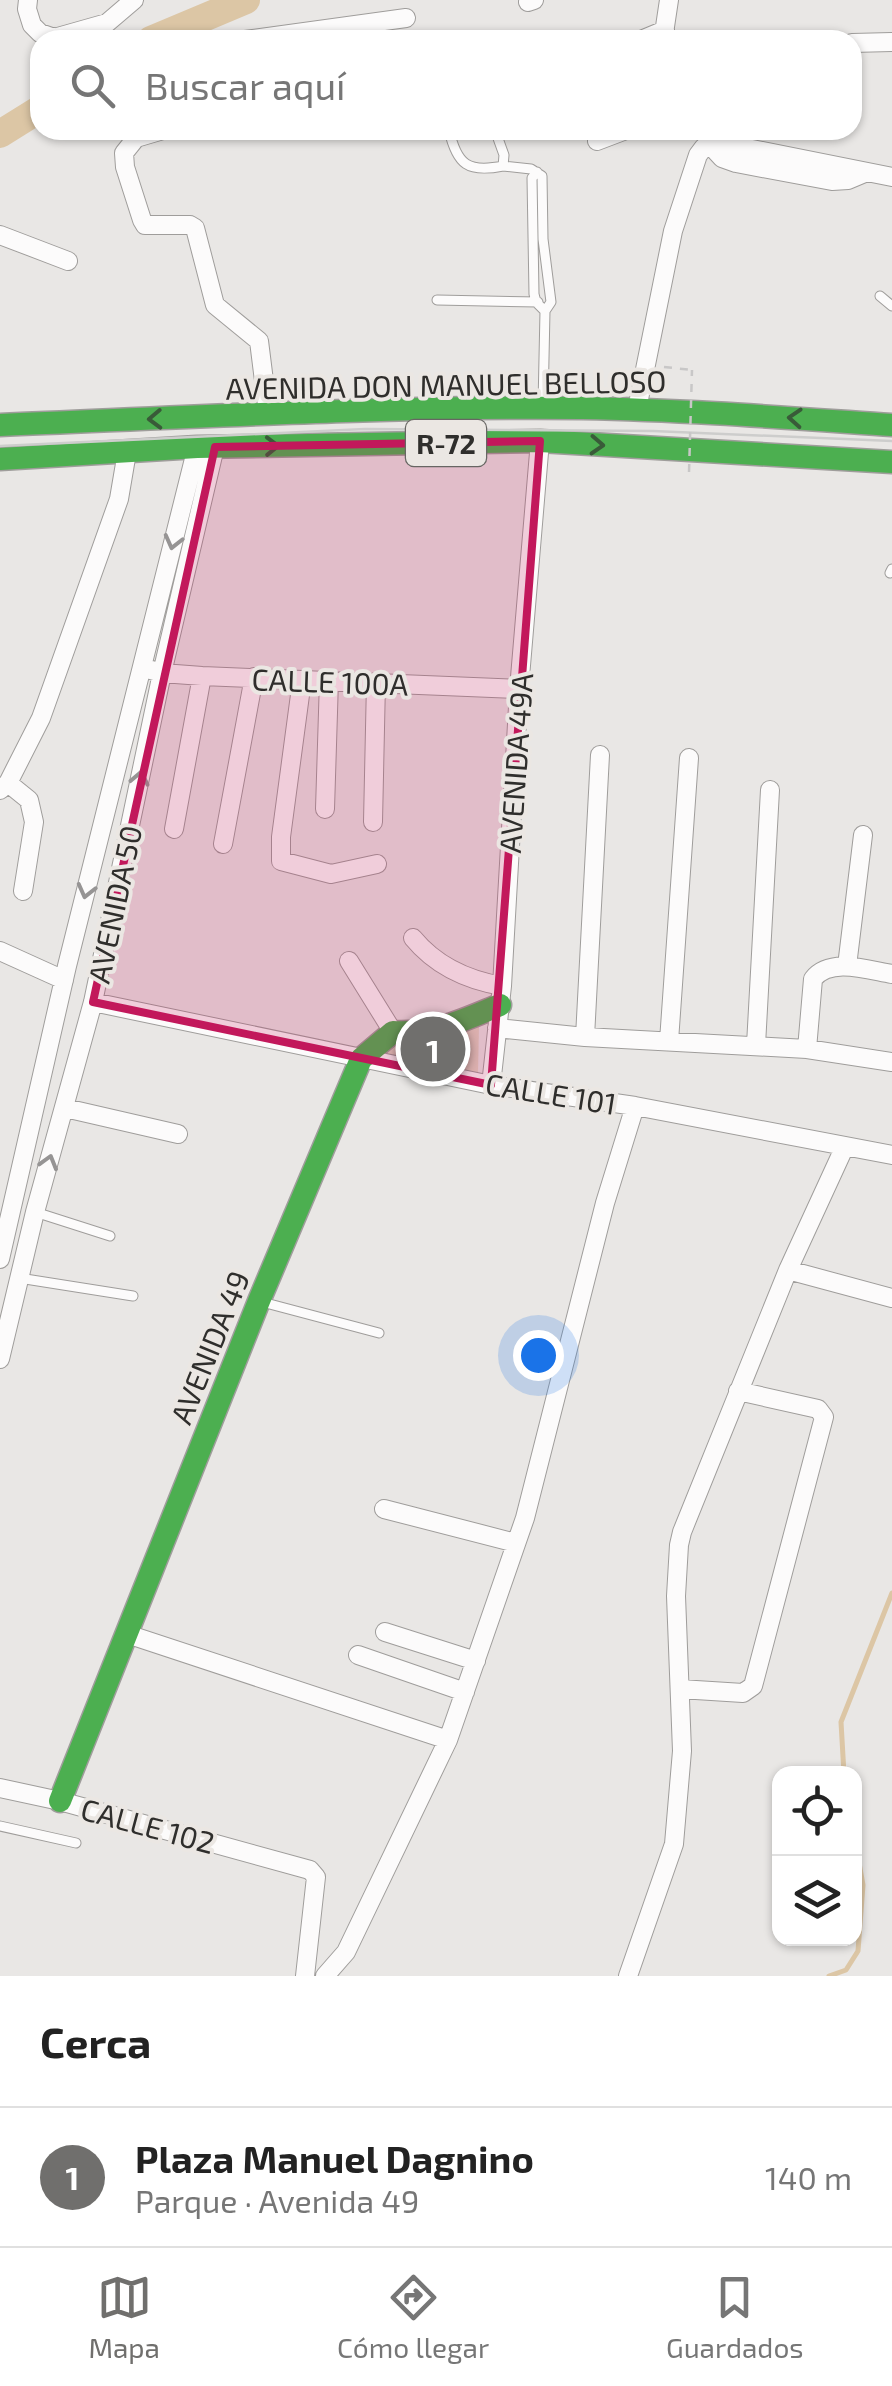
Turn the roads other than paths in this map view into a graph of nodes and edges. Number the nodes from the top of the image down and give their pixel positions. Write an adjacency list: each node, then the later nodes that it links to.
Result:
1 (28, 0): 5 (street)
2 (668, 0): 8 (street)
3 (129, 2): 6 (street)
4 (406, 18): 7 (street)
5 (37, 30)
6 (82, 30)
7 (311, 30)
8 (665, 30)
9 (892, 42): 10 (street)
10 (862, 43)
11 (134, 140): 26 (street)
12 (451, 140): 14 (lane)
13 (499, 140): 14 (lane)
14 (503, 166): 17 (lane)
15 (892, 176): 25 (street)
16 (0, 236): 18 (street)
17 (538, 240): 21 (lane); 23 (lane)
18 (68, 261)
19 (880, 296): 22 (lane)
20 (437, 300): 21 (lane)
21 (536, 302): 23 (lane)
22 (892, 306)
23 (548, 307): 24 (lane)
24 (543, 408): 25 (main road, AVENIDA DON MANUEL BELLOSO / R-72); 26 (main road, AVENIDA DON MANUEL BELLOSO / R-72)
25 (636, 409): 28 (main road, AVENIDA DON MANUEL BELLOSO / R-72, one-way to 25)
26 (268, 412): 27 (main road, AVENIDA DON MANUEL BELLOSO / R-72, one-way to 27)
27 (0, 425)
28 (892, 425)
29 (540, 442): 30 (main road, AVENIDA DON MANUEL BELLOSO / R-72, one-way to 29); 33 (main road, AVENIDA DON MANUEL BELLOSO / R-72, one-way to 33); 41 (street, AVENIDA 49A)
30 (206, 447): 31 (main road, AVENIDA DON MANUEL BELLOSO / R-72); 34 (street, AVENIDA 50, one-way to 34); 35 (street, AVENIDA 50)
31 (127, 452): 32 (main road, AVENIDA DON MANUEL BELLOSO / R-72); 44 (street)
32 (0, 460)
33 (892, 462)
34 (142, 668): 35 (street, CALLE 100A); 58 (street, AVENIDA 50, one-way to 58)
35 (162, 673): 36 (street, CALLE 100A); 59 (street, AVENIDA 50, one-way to 35)
36 (202, 676): 37 (street, CALLE 100A); 48 (street)
37 (254, 678): 38 (street, CALLE 100A); 50 (street)
38 (302, 680): 39 (street, CALLE 100A); 51 (street)
39 (329, 680): 40 (street, CALLE 100A); 46 (street)
40 (376, 682): 41 (street, CALLE 100A); 47 (street)
41 (519, 689): 60 (street, AVENIDA 49A)
42 (600, 755): 62 (street)
43 (689, 758): 63 (street)
44 (4, 786): 52 (street)
45 (770, 790): 64 (street)
46 (325, 809)
47 (373, 822)
48 (174, 828)
49 (863, 835): 56 (street)
50 (224, 844)
51 (377, 864)
52 (23, 891)
53 (413, 938): 60 (street)
54 (0, 951): 58 (street)
55 (349, 961): 61 (street)
56 (847, 966): 57 (street); 65 (street)
57 (892, 974)
58 (64, 980): 76 (street, AVENIDA 50)
59 (93, 1002): 66 (street, CALLE 101); 70 (street, AVENIDA 50)
60 (500, 1006): 61 (main road); 62 (street); 68 (street, AVENIDA 49A)
61 (393, 1032): 66 (main road, AVENIDA 49)
62 (586, 1036): 63 (street)
63 (669, 1040): 64 (street)
64 (756, 1045): 65 (street)
65 (807, 1048): 67 (street)
66 (361, 1060): 68 (street, CALLE 101); 81 (main road, AVENIDA 49)
67 (892, 1062)
68 (491, 1085): 69 (street, CALLE 101)
69 (635, 1106): 72 (street, CALLE 101); 86 (street)
70 (65, 1108): 71 (street); 74 (street, AVENIDA 50, one-way to 70)
71 (178, 1134)
72 (845, 1146): 73 (street, CALLE 101); 77 (street)
73 (892, 1155)
74 (35, 1212): 75 (lane); 78 (street, AVENIDA 50)
75 (110, 1236)
76 (0, 1259)
77 (788, 1270): 80 (street); 84 (street)
78 (19, 1278): 79 (lane); 83 (street, AVENIDA 50)
79 (134, 1296)
80 (892, 1298)
81 (259, 1301): 82 (lane); 88 (main road, AVENIDA 49)
82 (378, 1333)
83 (0, 1359)
84 (738, 1391): 91 (street); 91 (street)
85 (384, 1509): 86 (street)
86 (516, 1543): 90 (street)
87 (386, 1632): 90 (street)
88 (127, 1634): 93 (street); 95 (main road, AVENIDA 49)
89 (358, 1655): 92 (street)
90 (476, 1661): 92 (street)
91 (680, 1689): 100 (street)
92 (465, 1692): 93 (street)
93 (448, 1740): 98 (street)
94 (0, 1788): 95 (street, CALLE 102)
95 (60, 1802): 99 (street, CALLE 102)
96 (0, 1826): 97 (lane)
97 (76, 1843)
98 (327, 1974)
99 (304, 1976)
100 (628, 1976)

